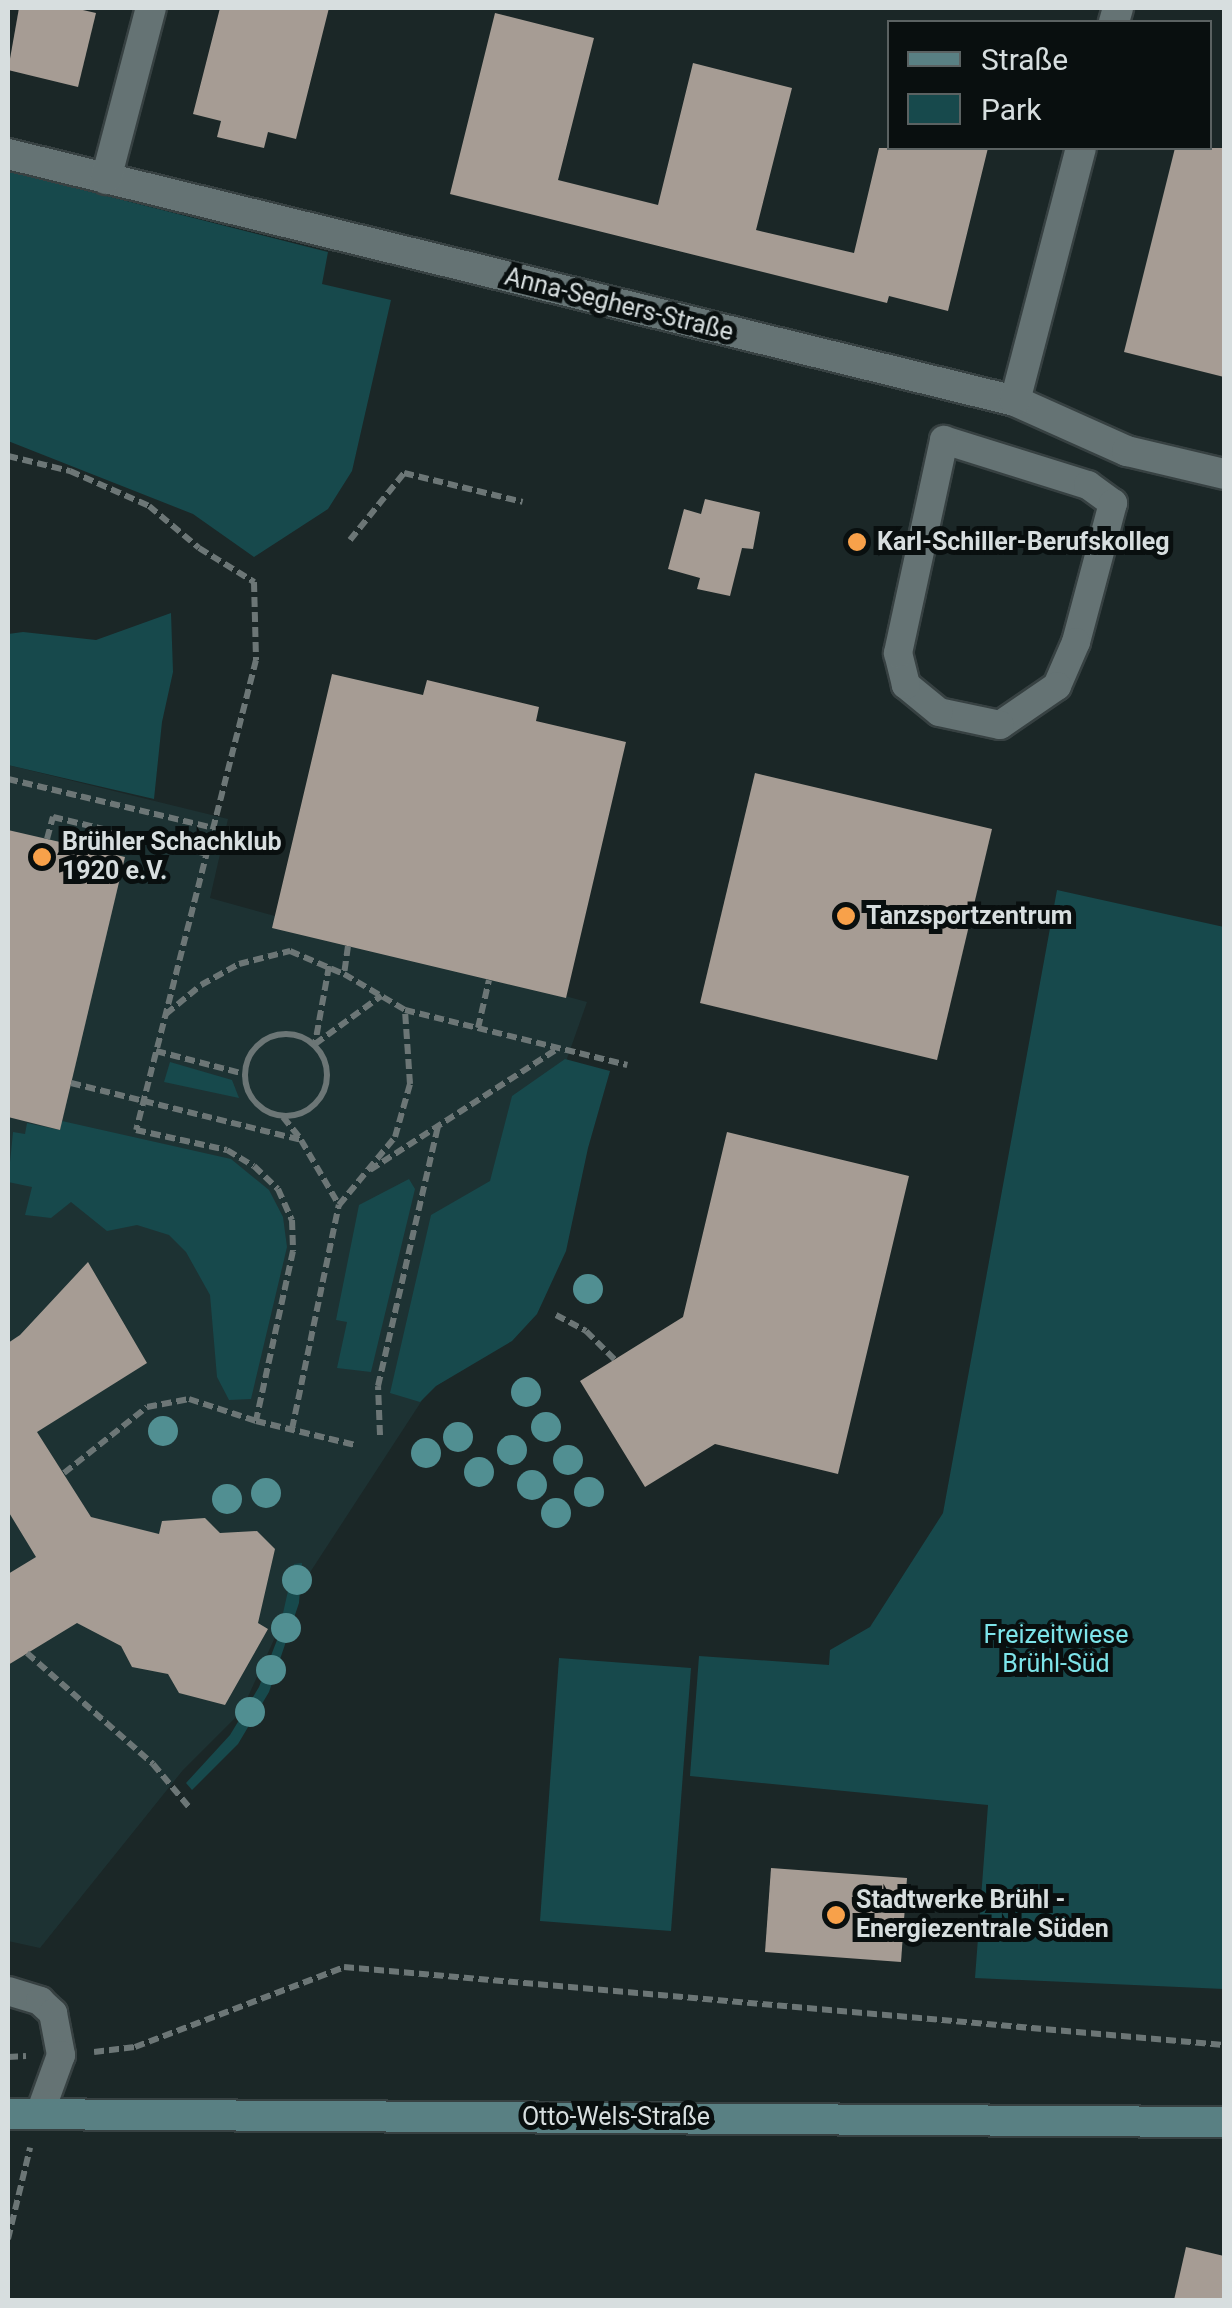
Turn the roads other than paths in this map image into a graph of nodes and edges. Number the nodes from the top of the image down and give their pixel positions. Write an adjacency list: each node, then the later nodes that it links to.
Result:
1 (151, 8): 4 (street)
2 (1080, 150): 5 (street)
3 (8, 154): 4 (street, Anna-Seghers-Straße)
4 (106, 180): 5 (street, Anna-Seghers-Straße)
5 (1015, 401): 6 (street, Anna-Seghers-Straße)
6 (1224, 474)
7 (917, 568): 7 (lane)
8 (8, 1991): 9 (lane)
9 (40, 2113): 10 (street, Otto-Wels-Straße); 11 (street, Otto-Wels-Straße)
10 (8, 2114)
11 (1224, 2122)

